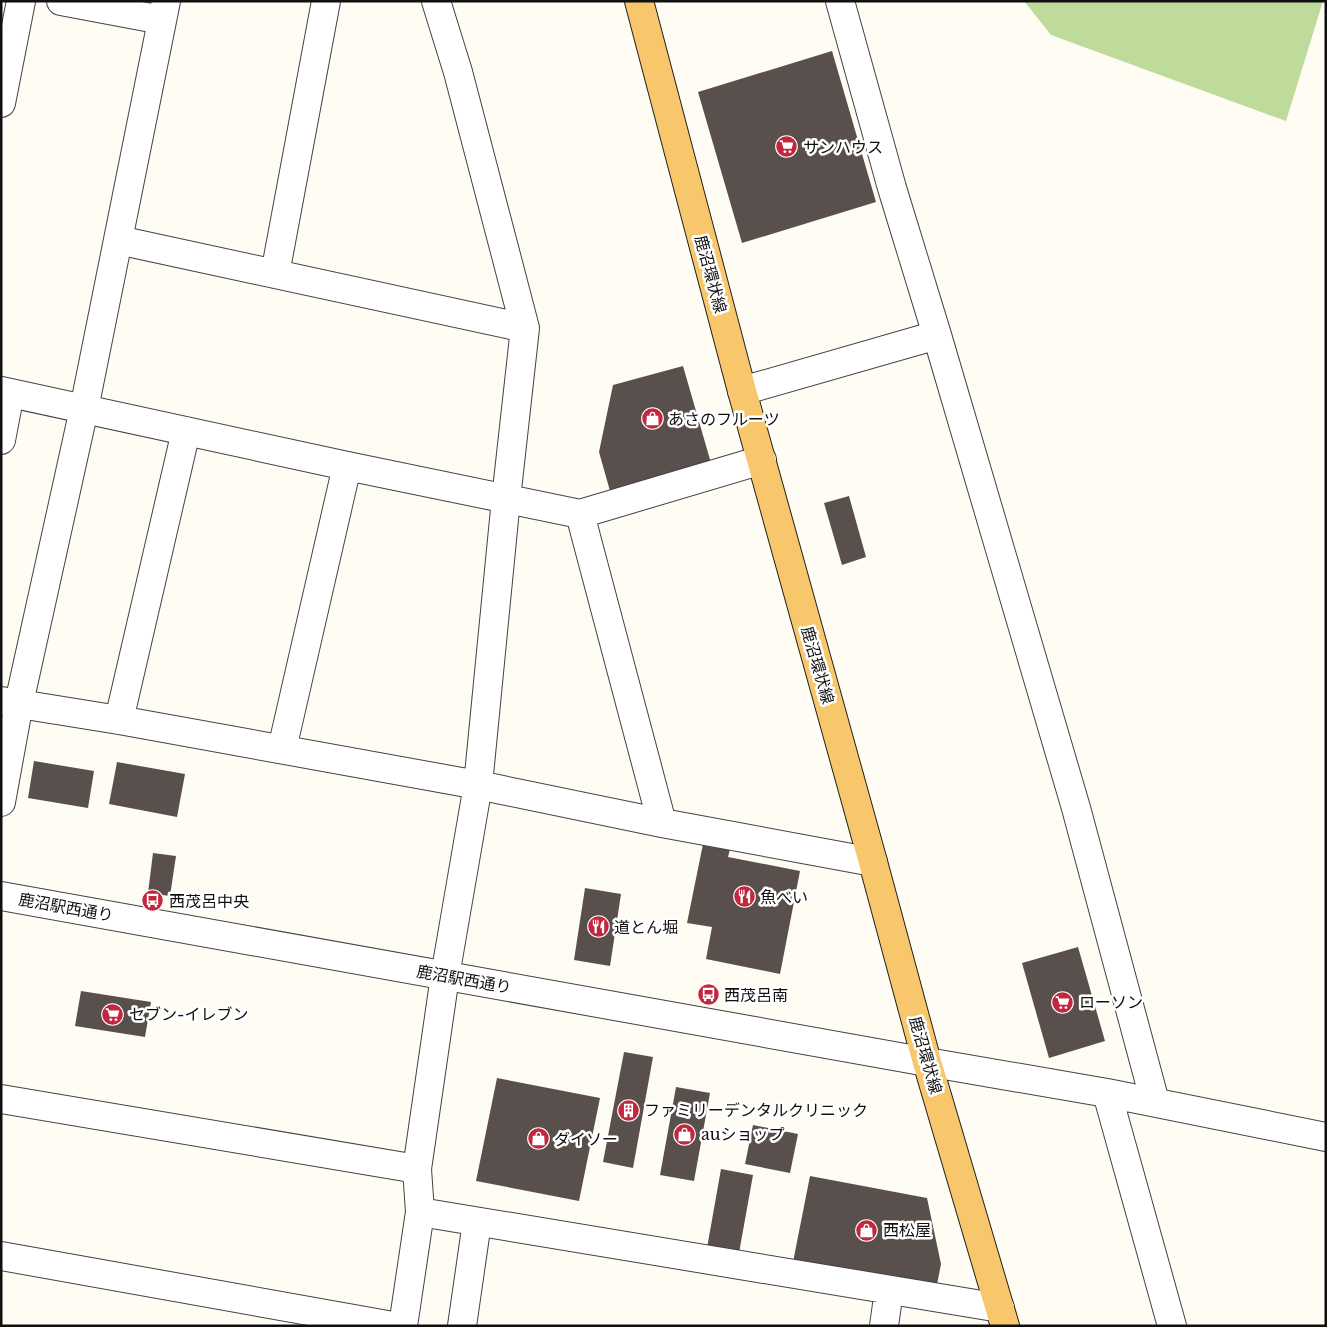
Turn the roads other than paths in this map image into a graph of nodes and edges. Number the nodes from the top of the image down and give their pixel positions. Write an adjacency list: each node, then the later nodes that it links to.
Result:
1 (21, 1): 8 (street)
2 (61, 1): 7 (street)
3 (326, 1): 10 (street)
4 (436, 1): 11 (street)
5 (639, 1): 13 (main road, 鹿沼環状線)
6 (840, 1): 12 (street)
7 (164, 11): 9 (street)
8 (1, 103)
9 (118, 240): 10 (street); 15 (street)
10 (274, 274): 11 (street)
11 (525, 328): 20 (street)
12 (937, 335): 13 (street); 34 (street)
13 (742, 391): 18 (main road, 鹿沼環状線)
14 (6, 392): 15 (street); 17 (street)
15 (84, 409): 16 (street); 22 (street)
16 (186, 432): 19 (street); 23 (street)
17 (1, 440)
18 (762, 460): 21 (street); 28 (main road, 鹿沼環状線)
19 (347, 466): 20 (street); 24 (street)
20 (506, 499): 21 (street); 25 (street)
21 (580, 514): 27 (street)
22 (10, 702): 23 (street); 26 (street)
23 (119, 720): 24 (street)
24 (282, 749): 25 (street)
25 (478, 786): 27 (street); 30 (street)
26 (1, 802)
27 (662, 824): 28 (street)
28 (873, 862): 31 (main road, 鹿沼環状線)
29 (1, 896): 30 (street, 鹿沼駅西通り)
30 (445, 976): 31 (street, 鹿沼駅西通り); 36 (street)
31 (927, 1062): 32 (street, 鹿沼駅西通り); 41 (main road, 鹿沼環状線)
32 (1107, 1092): 34 (street, 鹿沼駅西通り); 46 (street)
33 (1, 1099): 36 (street)
34 (1155, 1102): 35 (street, 鹿沼駅西通り)
35 (1326, 1137)
36 (417, 1169): 37 (street)
37 (420, 1212): 38 (street); 43 (street)
38 (477, 1222): 40 (street); 44 (street)
39 (1, 1256): 42 (street)
40 (890, 1290): 41 (street); 45 (street)
41 (1003, 1317)
42 (393, 1326)
43 (403, 1326)
44 (462, 1326)
45 (884, 1326)
46 (1172, 1326)

